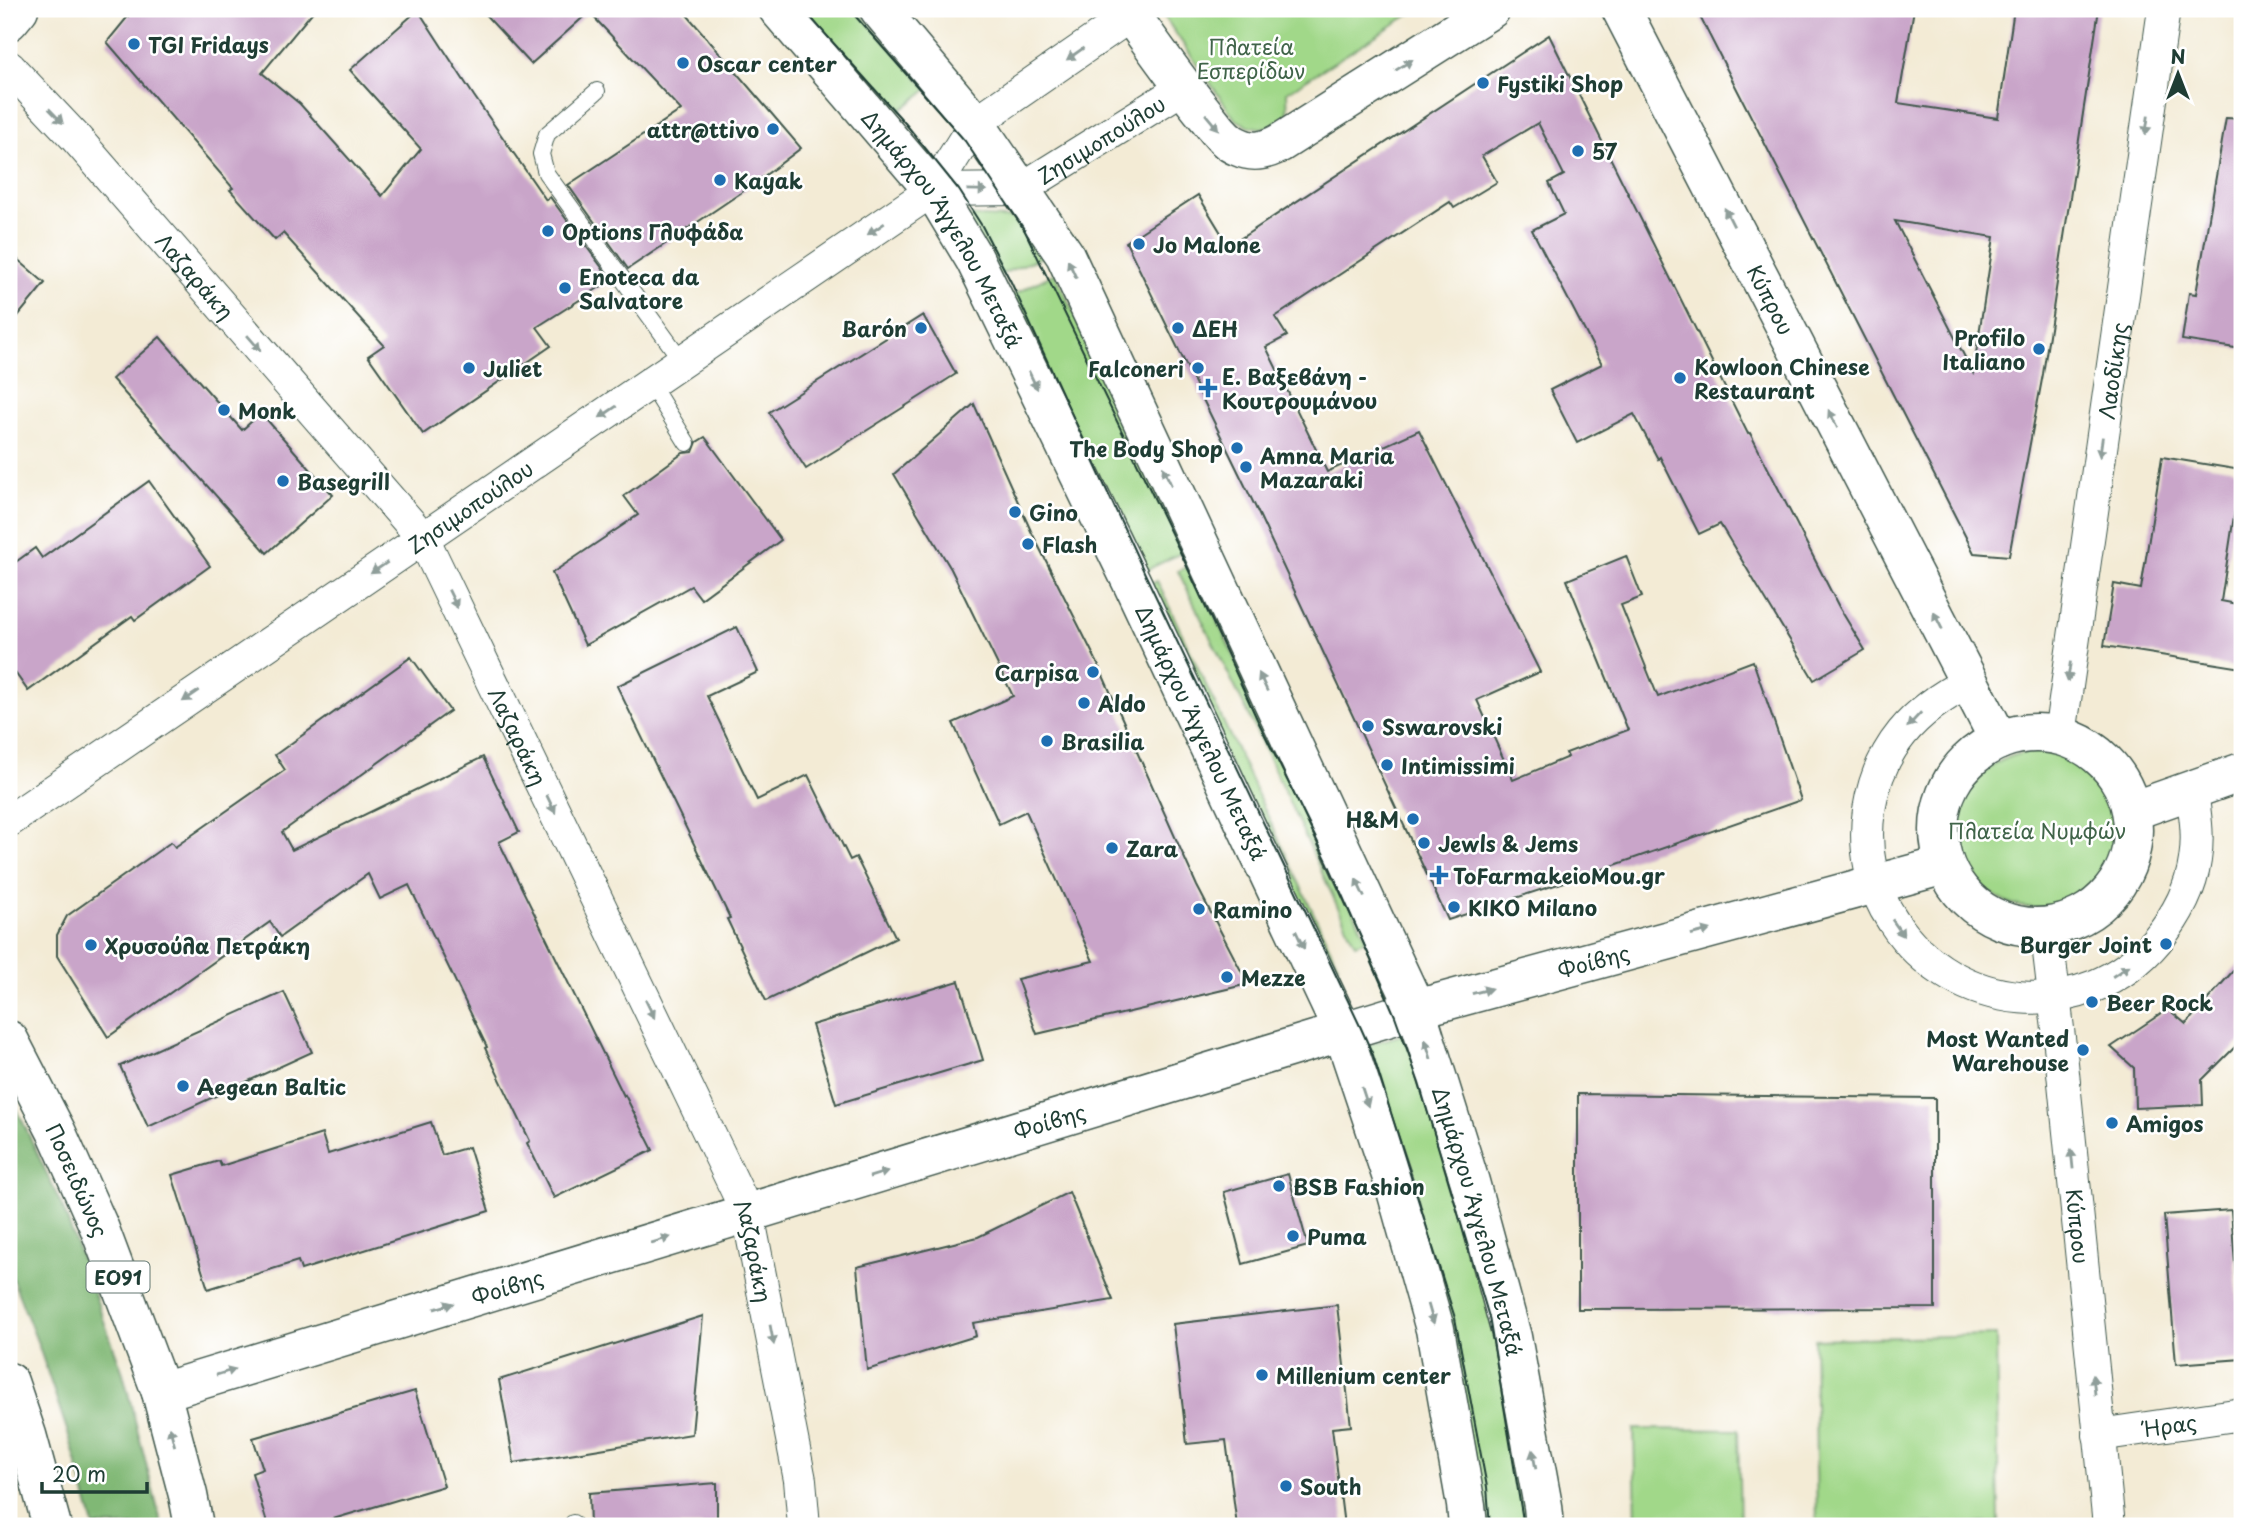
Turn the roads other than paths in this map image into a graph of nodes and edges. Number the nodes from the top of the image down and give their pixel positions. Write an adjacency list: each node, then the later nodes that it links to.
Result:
1 (19, 9): 8 (main road)
2 (778, 9): 14 (main road, Δημάρχου Άγγελου Μεταξά)
3 (879, 9): 12 (main road, Δημάρχου Άγγελου Μεταξά)
4 (1491, 9): 10 (main road, one-way to 4)
5 (1621, 9): 19 (main road, Κύπρου, one-way to 5)
6 (2164, 9): 20 (street, Λαοδίκης, one-way to 20)
7 (1129, 12): 10 (main road); 12 (street, Ζησιμοπούλου, one-way to 12)
8 (9, 21)
9 (9, 67): 18 (street, Λαζαράκη, one-way to 18)
10 (1183, 88): 13 (street, Ζησιμοπούλου)
11 (597, 91): 15 (lane)
12 (975, 123): 13 (main road, Δημάρχου Άγγελου Μεταξά); 14 (street, Ζησιμοπούλου)
13 (1021, 189): 14 (street, Ζησιμοπούλου, one-way to 13); 30 (main road, Δημάρχου Άγγελου Μεταξά, one-way to 13)
14 (933, 190): 15 (street, Ζησιμοπούλου, one-way to 15); 31 (main road, Δημάρχου Άγγελου Μεταξά, one-way to 31)
15 (682, 361): 16 (street, Ζησιμοπούλου)
16 (650, 383): 17 (lane); 18 (street, Ζησιμοπούλου, one-way to 18)
17 (687, 443)
18 (423, 538): 25 (street, Ζησιμοπούλου, one-way to 25); 33 (street, Λαζαράκη, one-way to 33)
19 (1969, 682): 21 (main road, Κύπρου); 27 (street, one-way to 27)
20 (2060, 735): 21 (main road); 24 (main road)
21 (1999, 740): 26 (main road)
22 (2242, 772): 23 (main road)
23 (2192, 791): 24 (main road); 29 (street, one-way to 23)
24 (2132, 811): 28 (main road)
25 (9, 821)
26 (1945, 865): 27 (main road, Φοίβης); 28 (main road)
27 (1875, 885): 29 (street, one-way to 29); 30 (main road, Φοίβης, one-way to 27)
28 (2046, 927): 29 (street, Κύπρου)
29 (2054, 997): 37 (street, Κύπρου, one-way to 29)
30 (1416, 1009): 31 (main road, Φοίβης); 42 (main road, Δημάρχου Άγγελου Μεταξά, one-way to 30)
31 (1343, 1032): 33 (main road, Φοίβης, one-way to 31); 41 (main road, Δημάρχου Άγγελου Μεταξά, one-way to 41)
32 (9, 1040): 35 (main road, Ποσειδώνος / ΕΟ91)
33 (748, 1214): 35 (main road, Φοίβης, one-way to 33); 40 (street, Λαζαράκη, one-way to 40)
34 (9, 1382): 38 (main road)
35 (161, 1392): 39 (main road, Ποσειδώνος / ΕΟ91, one-way to 35)
36 (2242, 1414): 37 (street, Ήρας)
37 (2099, 1435): 43 (street, Κύπρου)
38 (52, 1526)
39 (194, 1526)
40 (804, 1526)
41 (1468, 1526)
42 (1545, 1526)
43 (2109, 1526)

